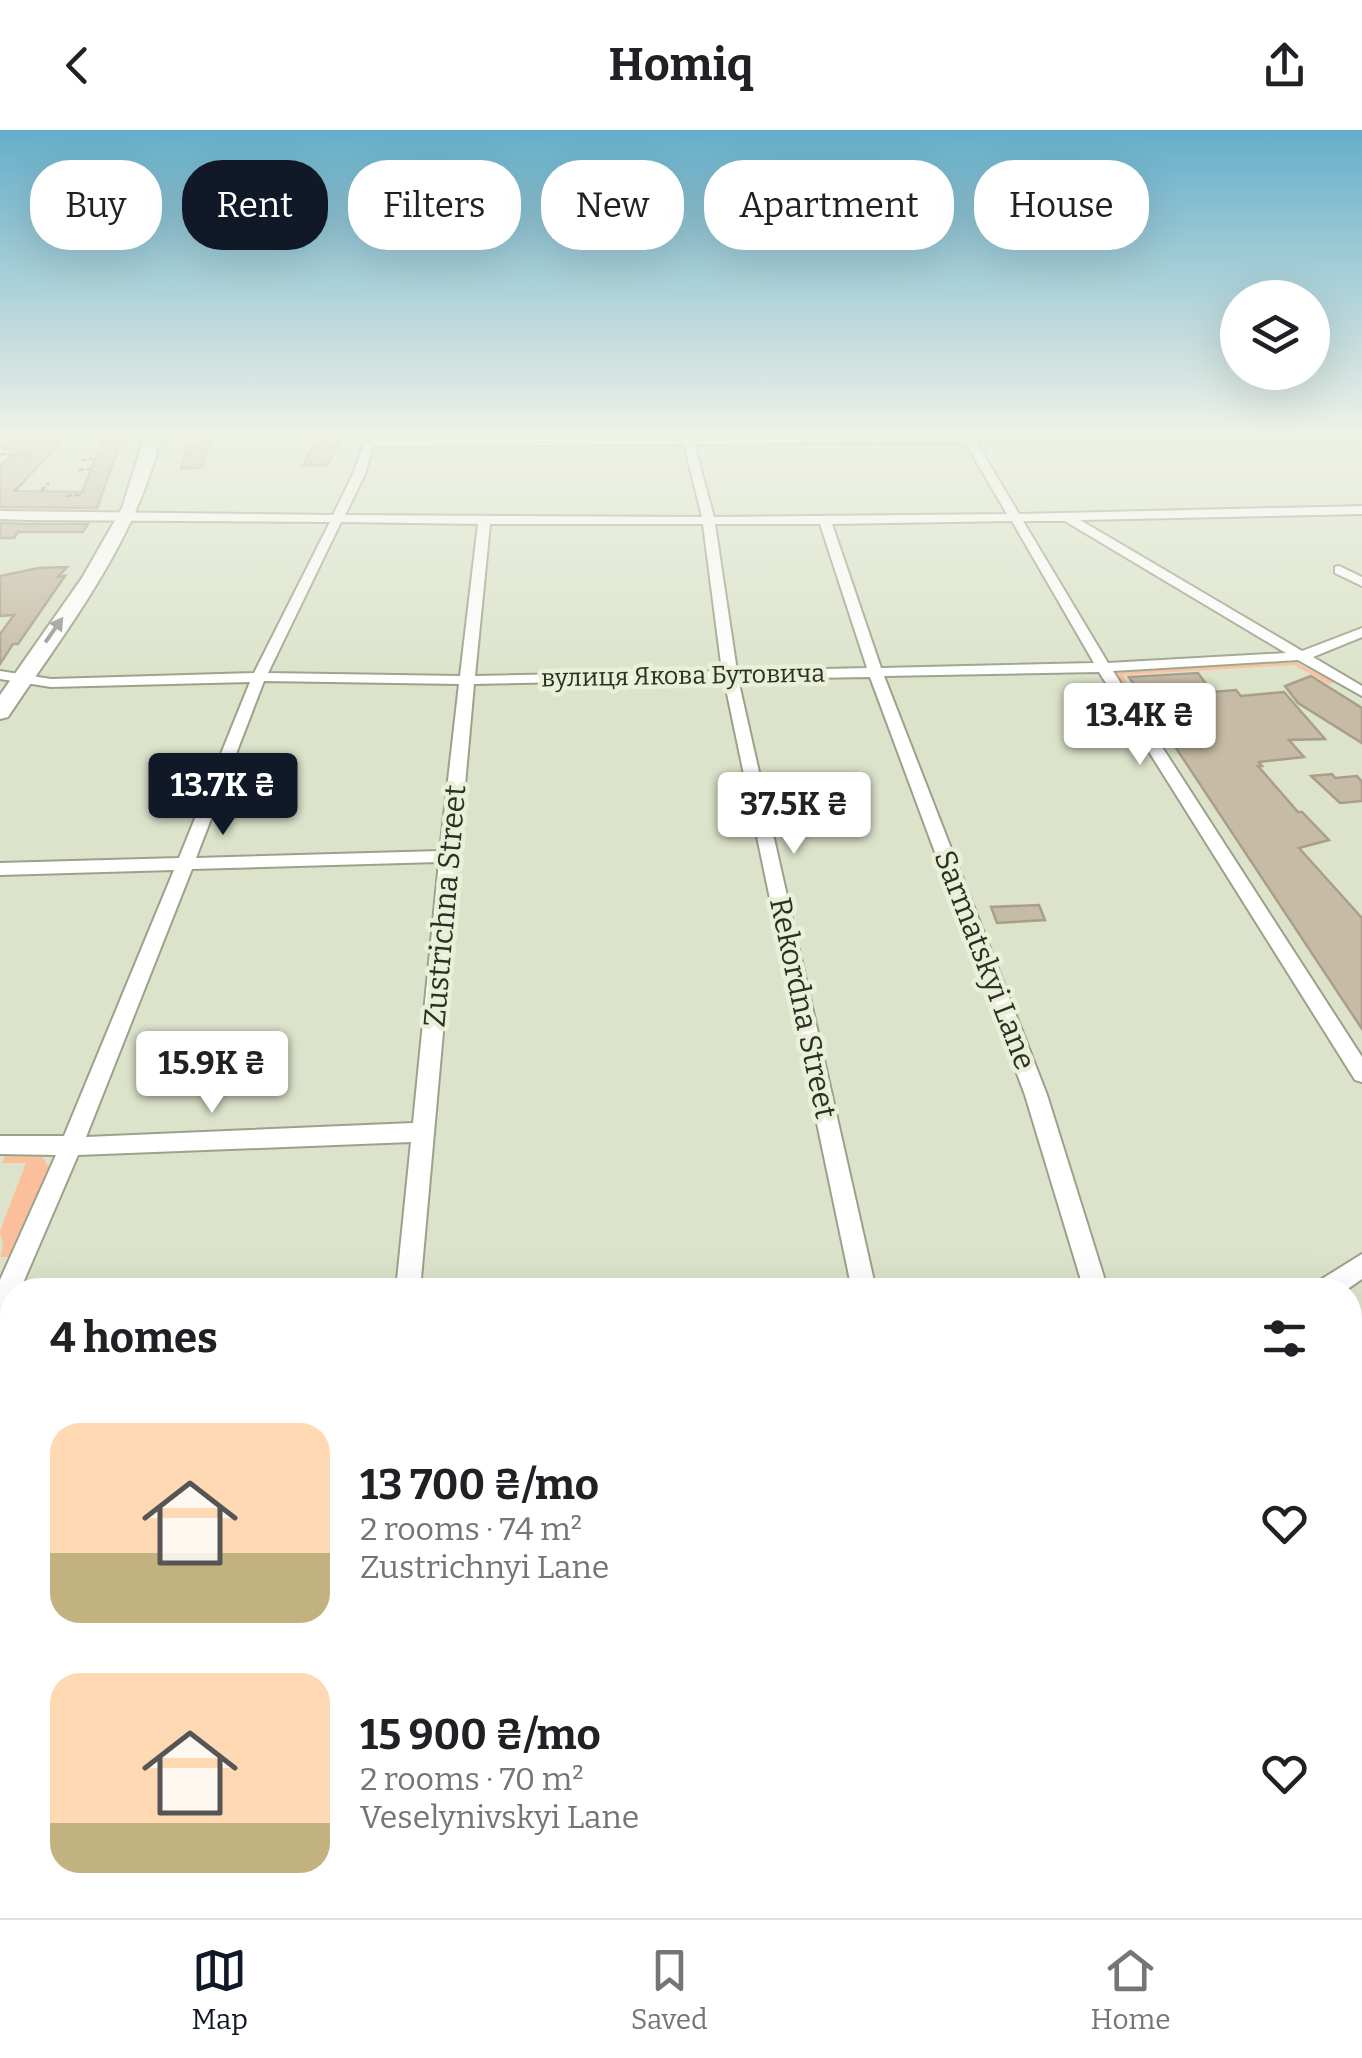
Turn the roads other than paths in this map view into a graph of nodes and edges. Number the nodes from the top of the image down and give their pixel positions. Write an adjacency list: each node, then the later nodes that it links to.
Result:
1 (340, 515): 7 (street)
2 (706, 515): 12 (street, Rekordna Street)
3 (1012, 515): 8 (street)
4 (1186, 515): 9 (street)
5 (0, 516): 6 (street)
6 (126, 518): 7 (street); 21 (highway, one-way to 6)
7 (338, 519): 11 (street); 22 (street)
8 (1014, 519): 9 (street); 10 (street); 17 (street)
9 (1070, 519): 16 (street)
10 (826, 520): 12 (street); 18 (street, Sarmatskyi Lane)
11 (484, 522): 12 (street); 23 (street, Zustrichna Street)
12 (708, 522): 19 (street, Rekordna Street)
13 (1339, 570): 14 (street)
14 (1362, 582)
15 (1362, 632): 16 (street, вулиця Якова Бутовича)
16 (1300, 655): 17 (street, вулиця Якова Бутовича); 24 (street)
17 (1103, 667): 18 (street, вулиця Якова Бутовича); 29 (street)
18 (875, 671): 19 (street, вулиця Якова Бутовича); 36 (street, Sarmatskyi Lane)
19 (730, 674): 23 (street, вулиця Якова Бутовича); 35 (street, Rekordna Street)
20 (0, 675): 21 (street, вулиця Якова Бутовича)
21 (21, 676): 22 (street, вулиця Якова Бутовича); 25 (highway)
22 (259, 676): 23 (street, вулиця Якова Бутовича); 27 (street)
23 (469, 680): 26 (street, Zustrichna Street)
24 (1362, 692)
25 (0, 712)
26 (448, 856): 27 (street); 30 (street, Zustrichna Street)
27 (183, 863): 28 (street); 32 (street)
28 (0, 869)
29 (1362, 1074)
30 (425, 1132): 32 (street); 34 (street, Zustrichna Street)
31 (0, 1145): 32 (street)
32 (71, 1146): 33 (street)
33 (13, 1278)
34 (409, 1278)
35 (861, 1278)
36 (1092, 1278)

